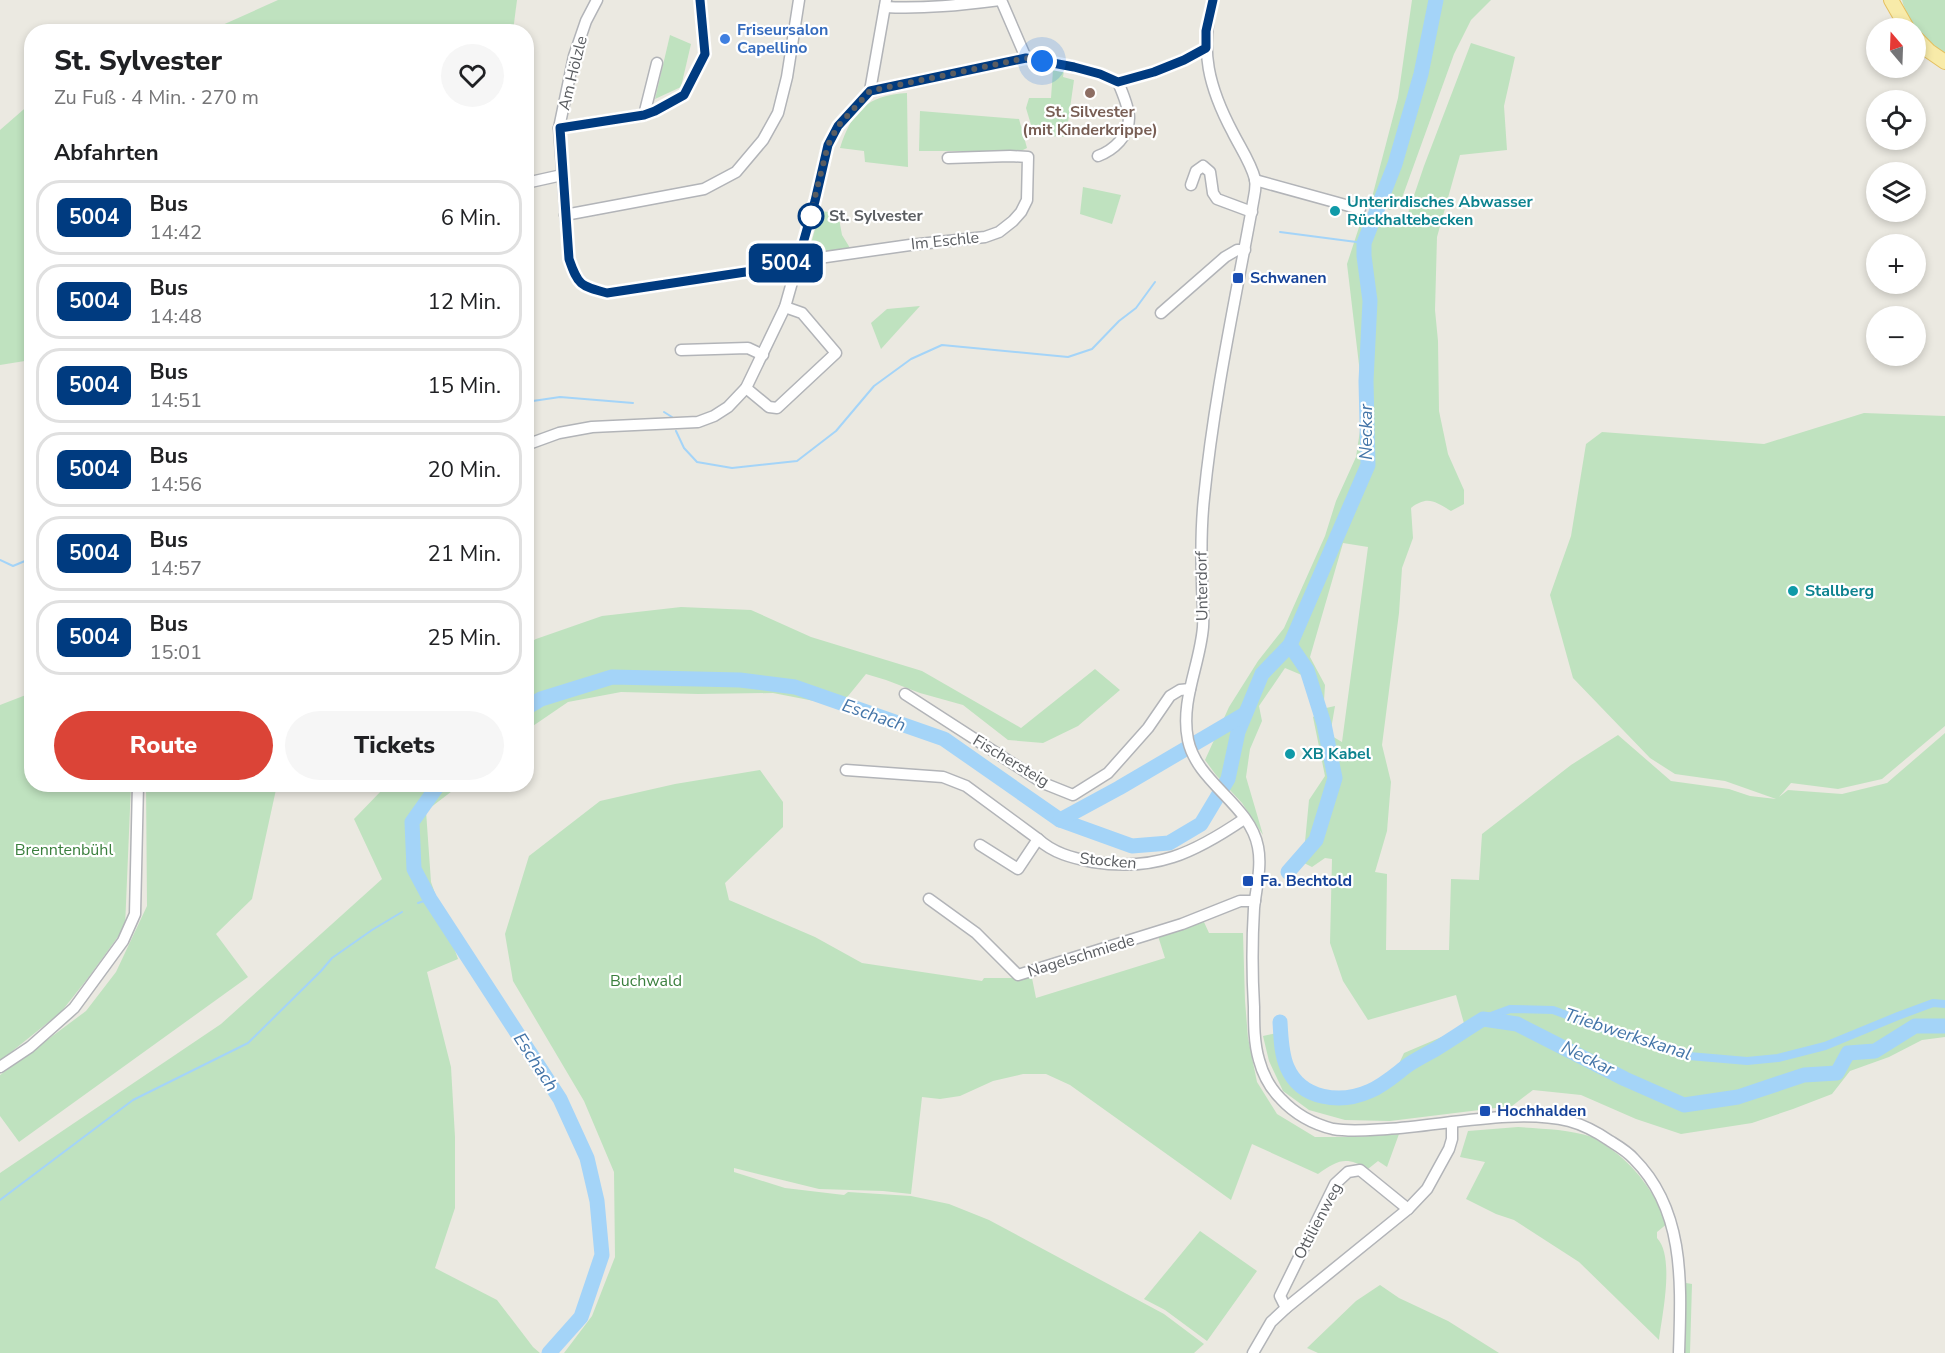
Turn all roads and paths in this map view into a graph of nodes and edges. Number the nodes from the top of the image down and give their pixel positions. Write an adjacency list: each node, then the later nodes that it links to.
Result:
1 (597, 0): 17 (street, Am Hölzle)
2 (700, 0): 16 (street)
3 (799, 0): 26 (street)
4 (1001, 0): 7 (street); 11 (street)
5 (1213, 0): 9 (street)
6 (1891, 0): 8 (main road)
7 (885, 3): 15 (street)
8 (1902, 18)
9 (1206, 48): 14 (street); 21 (street)
10 (1926, 48): 12 (main road)
11 (1026, 58): 14 (street); 15 (street)
12 (1945, 62)
13 (657, 63): 16 (street)
14 (1118, 82): 18 (street)
15 (870, 91): 28 (street)
16 (644, 115): 17 (street)
17 (560, 128): 20 (street, Am Hölzle)
18 (1098, 156)
19 (948, 158): 28 (street, Im Eschle)
20 (562, 175): 22 (street); 26 (street, Am Hölzle)
21 (1255, 180): 24 (street); 25 (street, Unterdorf)
22 (534, 181)
23 (1191, 185): 25 (street)
24 (1360, 209)
25 (1252, 212): 27 (street, Unterdorf)
26 (565, 215): 28 (street, Am Hölzle)
27 (1245, 250): 30 (street); 35 (street, Unterdorf)
28 (798, 261): 29 (street)
29 (785, 307): 32 (street); 33 (street)
30 (1161, 313)
31 (681, 350): 32 (street)
32 (763, 356): 33 (street)
33 (746, 388): 34 (street)
34 (534, 442)
35 (1190, 689): 36 (street, Fischersteig); 39 (street, Unterdorf)
36 (905, 694)
37 (846, 770): 40 (street, Stocken)
38 (138, 792): 44 (street)
39 (1245, 819): 40 (street, Stocken); 43 (street, Unterdorf)
40 (1038, 839): 41 (street)
41 (980, 845)
42 (929, 899): 43 (street, Nagelschmiede)
43 (1255, 901): 45 (street, Unterdorf)
44 (0, 1067)
45 (1452, 1123): 46 (street); 49 (street, Unterdorf)
46 (1408, 1209): 47 (street); 47 (street, Ottilienweg)
47 (1286, 1308): 48 (street)
48 (1253, 1353)
49 (1679, 1353)

